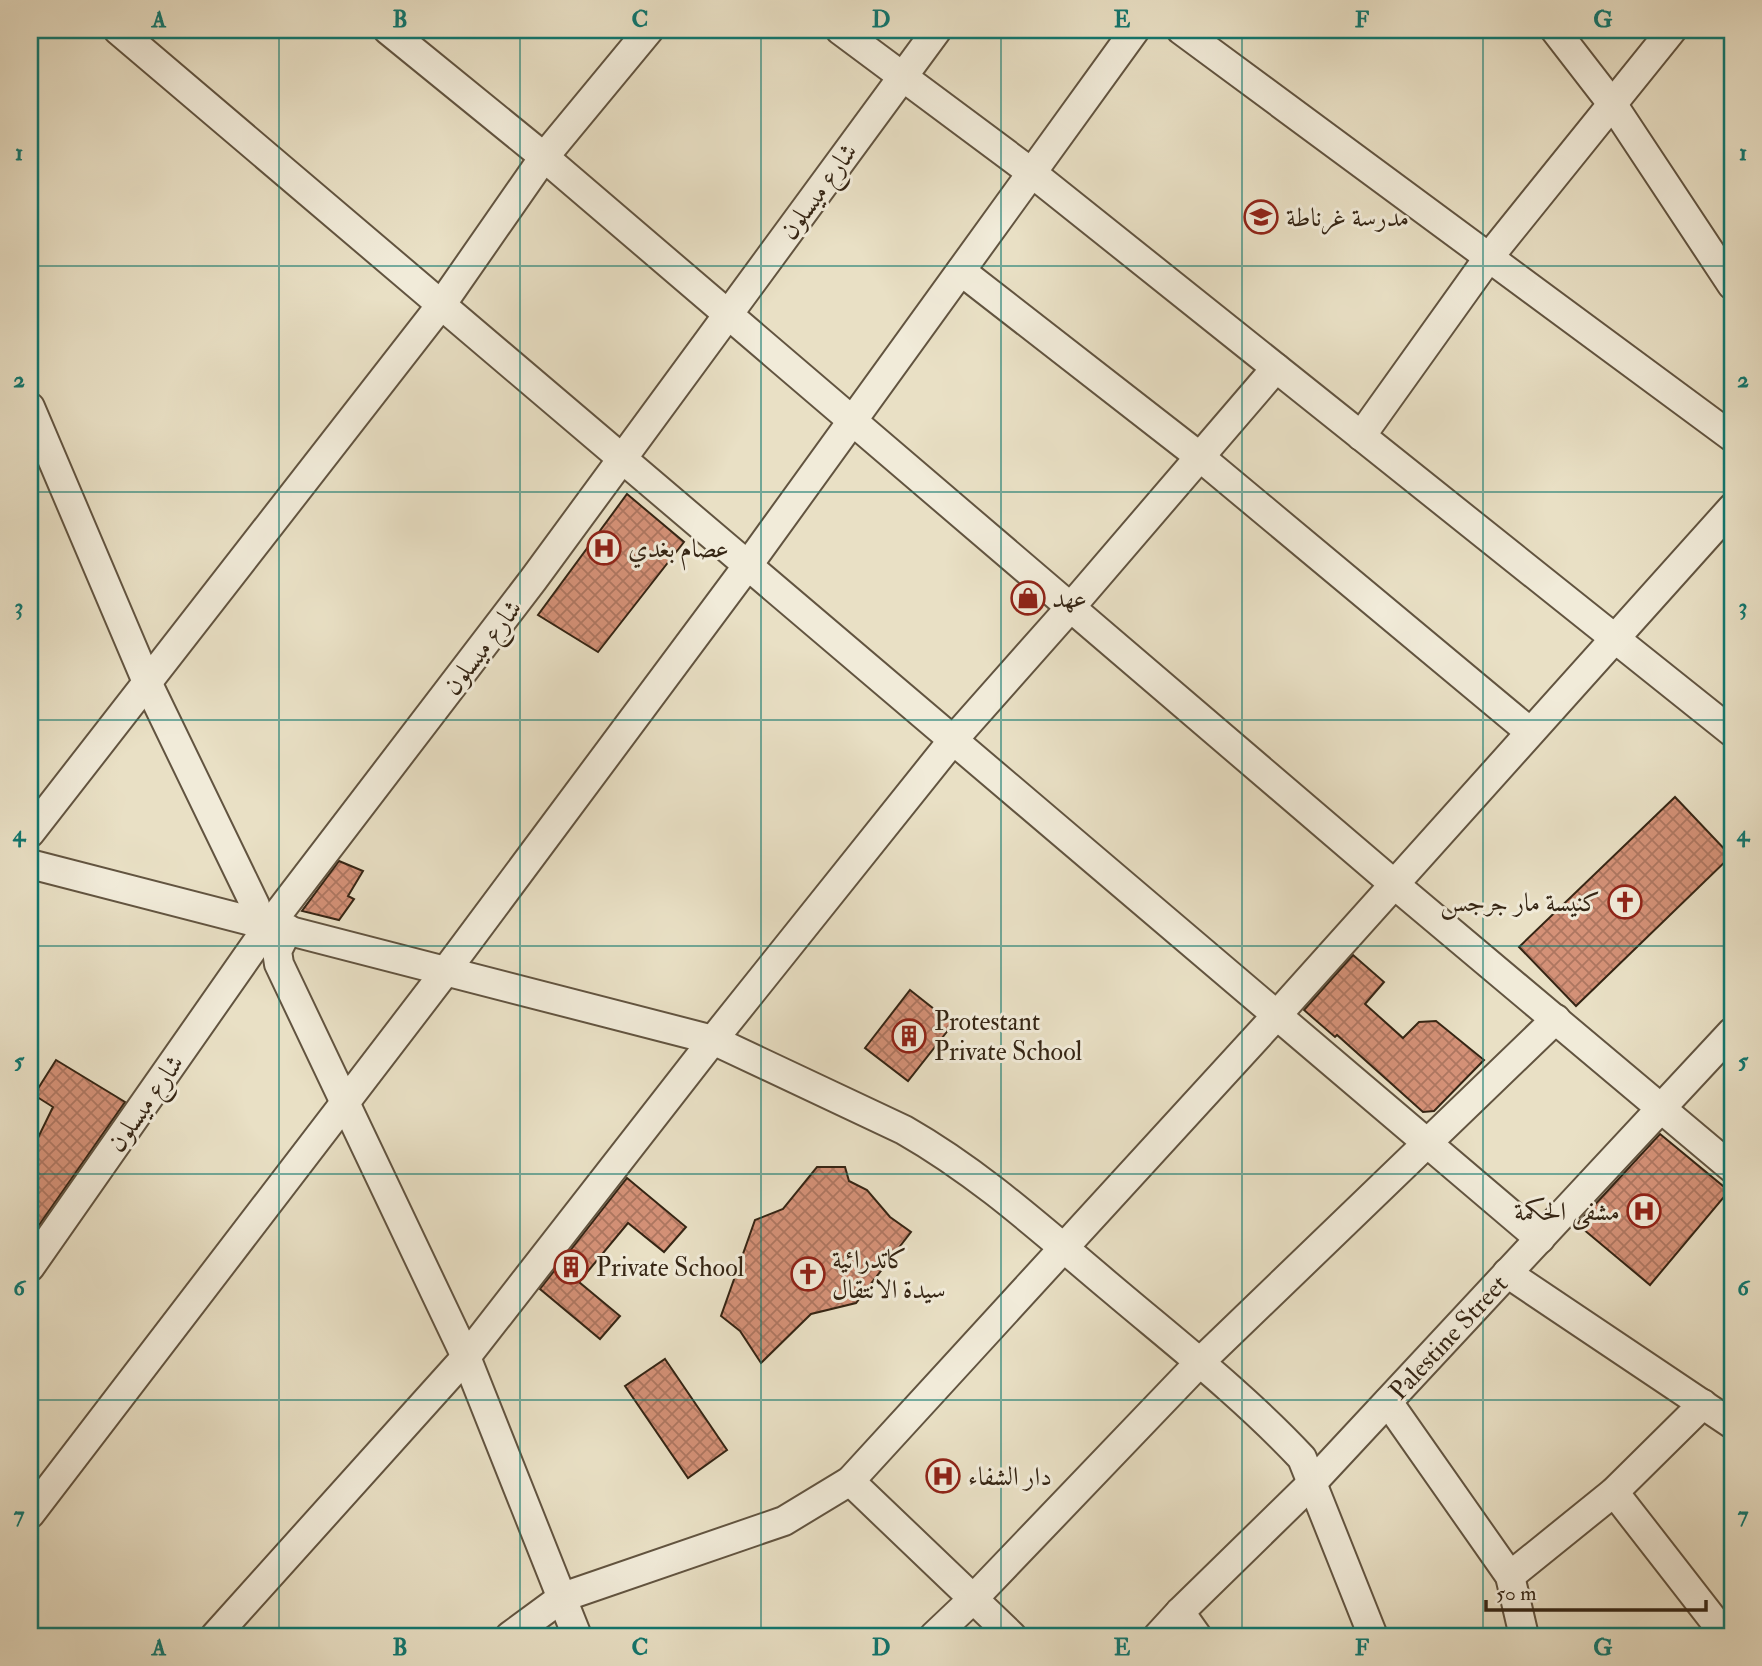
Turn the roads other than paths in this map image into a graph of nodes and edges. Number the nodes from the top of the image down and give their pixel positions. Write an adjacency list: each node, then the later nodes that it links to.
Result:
1 (119, 30): 17 (street)
2 (388, 30): 12 (street)
3 (649, 30): 12 (street)
4 (840, 30): 10 (street)
5 (937, 30): 10 (street, شارع ميسلون)
6 (1135, 30): 13 (street)
7 (1181, 30): 14 (street)
8 (1555, 30): 11 (street)
9 (1672, 30): 11 (street)
10 (902, 76): 13 (street); 18 (street, شارع ميسلون)
11 (1613, 105): 14 (street); 16 (street)
12 (544, 157): 17 (street); 18 (street)
13 (1032, 173): 15 (street); 19 (street)
14 (1489, 257): 22 (street); 23 (street)
15 (961, 271): 21 (street); 24 (street)
16 (1732, 285)
17 (441, 305): 25 (street); 30 (street)
18 (727, 315): 21 (street); 25 (street, شارع ميسلون)
19 (1276, 368): 22 (street); 24 (street)
20 (30, 407): 30 (street)
21 (853, 421): 27 (street); 28 (street)
22 (1361, 436): 29 (street)
23 (1732, 437)
24 (1200, 457): 28 (street); 31 (street)
25 (622, 458): 27 (street); 37 (street, شارع ميسلون)
26 (1732, 508): 29 (street)
27 (748, 565): 33 (street); 38 (street)
28 (1070, 608): 33 (street); 36 (street)
29 (1615, 638): 31 (street); 32 (street)
30 (147, 682): 34 (street); 37 (street)
31 (1530, 732): 36 (street)
32 (1732, 732)
33 (953, 740): 39 (street); 42 (street)
34 (30, 833)
35 (30, 864): 37 (street)
36 (1394, 884): 39 (street); 40 (street)
37 (271, 925): 38 (street); 43 (street); 49 (street, شارع ميسلون)
38 (446, 972): 42 (street); 43 (street)
39 (1277, 1015): 45 (street); 48 (street)
40 (1556, 1019): 44 (street); 45 (street)
41 (1732, 1032): 44 (street, Palestine Street)
42 (713, 1040): 48 (street); 51 (street)
43 (344, 1104): 51 (street); 59 (street)
44 (1662, 1107): 46 (street); 47 (street, Palestine Street)
45 (1428, 1144): 47 (street); 52 (street)
46 (1732, 1168)
47 (1540, 1239): 50 (street, Palestine Street)
48 (1062, 1247): 52 (street); 56 (street)
49 (30, 1267)
50 (1507, 1273): 53 (street, Palestine Street); 54 (street)
51 (466, 1357): 61 (street); 64 (street)
52 (1200, 1362): 57 (street); 62 (street)
53 (1388, 1402): 57 (street, Palestine Street); 60 (street)
54 (1703, 1404): 55 (street); 58 (street)
55 (1732, 1424)
56 (850, 1481): 61 (street); 62 (street)
57 (1312, 1483): 63 (street, Palestine Street); 71 (street)
58 (1614, 1492): 60 (street); 73 (street)
59 (30, 1514)
60 (1510, 1576): 72 (street)
61 (563, 1597): 65 (street); 66 (street)
62 (973, 1599): 67 (street); 68 (street)
63 (1180, 1612): 69 (street, Palestine Street); 70 (street)
64 (215, 1636)
65 (510, 1636)
66 (577, 1636)
67 (934, 1636)
68 (1012, 1636)
69 (1158, 1636)
70 (1197, 1636)
71 (1373, 1636)
72 (1524, 1636)
73 (1726, 1636)

